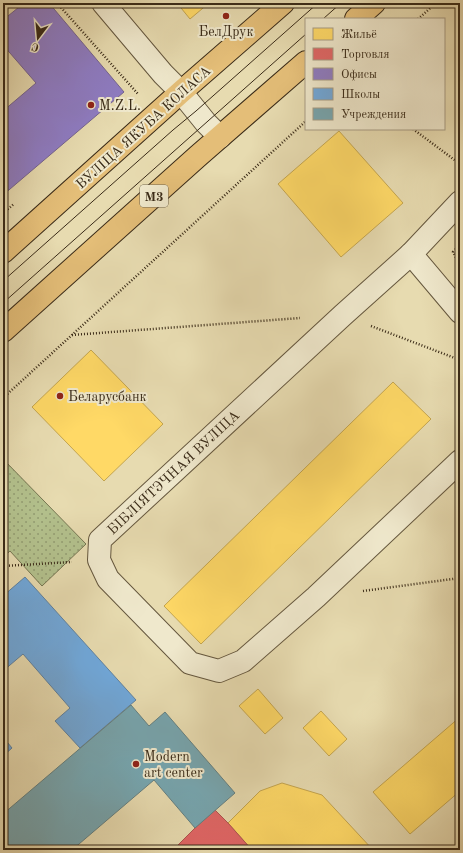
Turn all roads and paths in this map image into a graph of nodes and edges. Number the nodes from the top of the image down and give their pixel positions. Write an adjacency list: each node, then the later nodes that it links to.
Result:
1 (58, 3): 10 (path)
2 (103, 3): 9 (street)
3 (283, 3): 9 (main road, ВУЛІЦА ЯКУБА КОЛАСА)
4 (374, 3): 6 (main road)
5 (436, 3): 7 (path)
6 (357, 18)
7 (419, 18)
8 (305, 63): 13 (main road, М3)
9 (181, 92): 13 (street); 17 (main road, ВУЛІЦА ЯКУБА КОЛАСА)
10 (139, 95)
11 (305, 122): 23 (path)
12 (414, 130): 14 (path)
13 (220, 137): 22 (main road, М3)
14 (460, 164)
15 (460, 202): 18 (street, БІБЛІЯТЭЧНАЯ ВУЛІЦА)
16 (460, 244): 19 (path)
17 (3, 252)
18 (411, 254): 20 (street); 21 (street, БІБЛІЯТЭЧНАЯ ВУЛІЦА)
19 (460, 265)
20 (460, 312)
21 (343, 315): 23 (path); 24 (path); 27 (street, БІБЛІЯТЭЧНАЯ ВУЛІЦА)
22 (3, 331)
23 (72, 335): 25 (path)
24 (460, 360)
25 (3, 398)
26 (460, 461): 27 (street, БІБЛІЯТЭЧНАЯ ВУЛІЦА)
27 (99, 560): 28 (path)
28 (3, 566)
29 (460, 578): 30 (path)
30 (362, 591)

